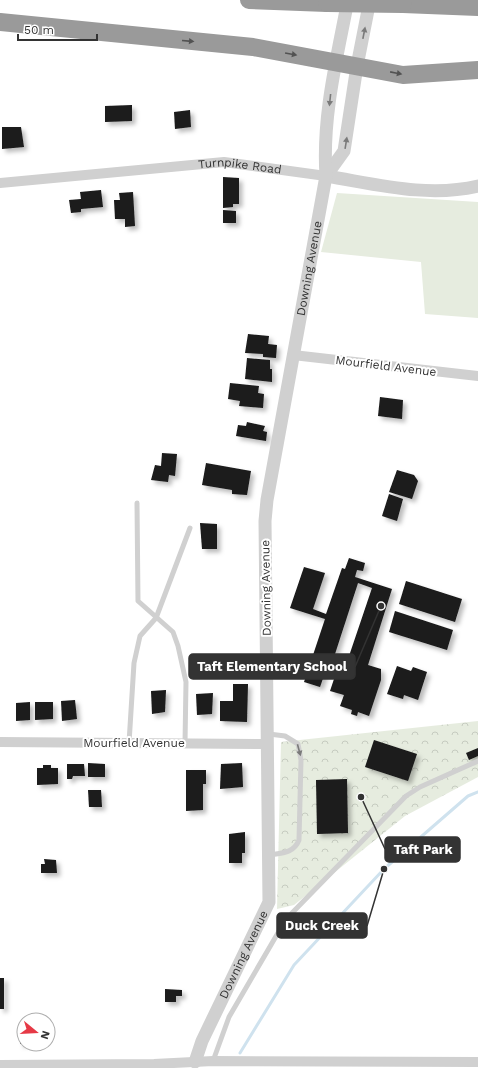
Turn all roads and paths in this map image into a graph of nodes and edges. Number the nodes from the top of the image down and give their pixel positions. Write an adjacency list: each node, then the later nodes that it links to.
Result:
1 (249, 0): 4 (highway, bridge)
2 (348, 0): 6 (street, Downing Avenue)
3 (370, 0): 7 (street, Downing Avenue, one-way to 3)
4 (478, 7)
5 (0, 22): 6 (highway, one-way to 6)
6 (336, 62): 7 (highway); 9 (street, Downing Avenue, one-way to 9)
7 (357, 66): 8 (highway, one-way to 8); 9 (street, Downing Avenue, one-way to 7)
8 (478, 70)
9 (326, 176): 10 (street, Turnpike Road); 11 (street, Turnpike Road); 12 (street, Downing Avenue)
10 (0, 183)
11 (478, 186)
12 (293, 355): 13 (street, Mourfield Avenue); 17 (street, Downing Avenue)
13 (478, 376)
14 (136, 503): 16 (lane)
15 (190, 528): 16 (lane)
16 (156, 618): 19 (lane); 20 (lane)
17 (267, 739): 20 (street, Mourfield Avenue); 22 (street, Downing Avenue); 22 (lane, one-way to 22)
18 (0, 742): 19 (street, Mourfield Avenue)
19 (129, 743): 20 (street, Mourfield Avenue)
20 (185, 743)
21 (478, 761): 23 (lane)
22 (269, 856): 24 (street, Downing Avenue)
23 (213, 1061): 24 (street); 26 (street)
24 (195, 1062): 27 (street)
25 (478, 1062): 26 (street)
26 (263, 1064)
27 (0, 1065)

